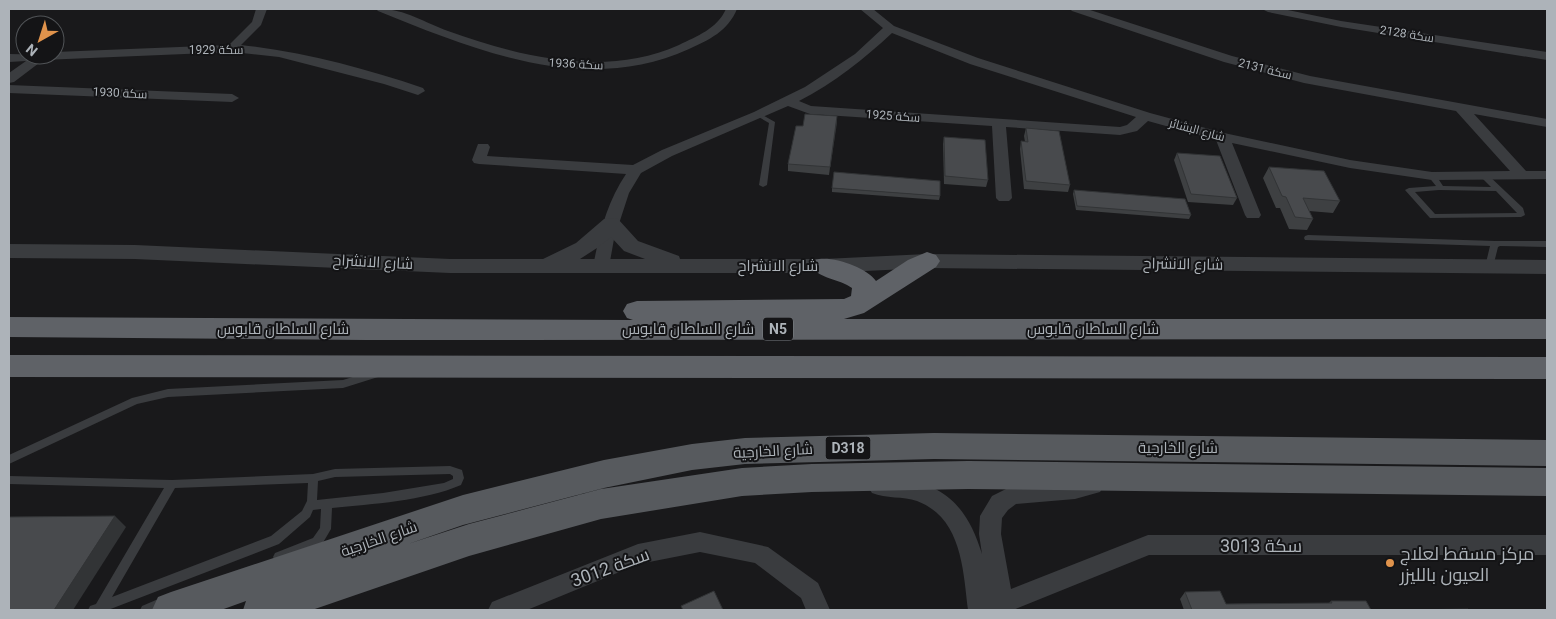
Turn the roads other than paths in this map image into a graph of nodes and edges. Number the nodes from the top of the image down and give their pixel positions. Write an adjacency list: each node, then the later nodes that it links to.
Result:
1 (261, 9): 8 (street)
2 (382, 9): 3 (street, سكة 1936)
3 (731, 9)
4 (866, 9): 7 (street, شارع البشائر)
5 (1076, 9): 17 (street, سكة 2131)
6 (1268, 9): 10 (street, سكة 2128)
7 (890, 28): 16 (street); 19 (street, شارع البشائر)
8 (232, 48): 9 (street, سكة 1929); 14 (street, سكة 1929)
9 (65, 56)
10 (1547, 56)
11 (28, 65): 12 (street)
12 (9, 79)
13 (9, 89): 15 (street, سكة 1930)
14 (418, 91)
15 (232, 98)
16 (790, 100): 18 (street); 21 (street, سكة 1925)
17 (1460, 107): 20 (street, سكة 2131); 26 (street)
18 (760, 115): 24 (street); 29 (lane)
19 (1145, 116): 21 (street, سكة 1925); 22 (street, شارع البشائر)
20 (1547, 123)
21 (999, 124): 31 (street)
22 (1222, 138): 28 (street, شارع البشائر); 32 (street)
23 (483, 147): 24 (street)
24 (636, 170): 33 (street)
25 (1547, 174): 26 (street, شارع البشائر)
26 (1522, 175): 27 (street, شارع البشائر)
27 (1484, 176): 28 (street, شارع البشائر); 30 (lane)
28 (1436, 182): 30 (lane); 30 (lane)
29 (763, 185)
30 (1498, 189)
31 (1004, 198)
32 (1253, 215)
33 (610, 225): 39 (street); 41 (street); 42 (street)
34 (1308, 238): 35 (lane)
35 (1496, 244): 36 (lane); 43 (lane)
36 (1547, 244)
37 (9, 251): 39 (street, شارع الانشراح)
38 (927, 261): 40 (street, شارع الانشراح); 43 (street, شارع الانشراح); 45 (highway)
39 (536, 266): 41 (street, شارع الانشراح)
40 (824, 266): 42 (street, شارع الانشراح); 45 (highway)
41 (601, 267): 42 (street, شارع الانشراح)
42 (689, 267)
43 (1489, 267): 44 (street, شارع الانشراح)
44 (1547, 267)
45 (863, 302): 48 (highway)
46 (9, 327): 48 (highway, شارع السلطان قابوس / N5)
47 (1547, 329): 48 (highway, شارع السلطان قابوس / N5)
48 (365, 330)
49 (9, 366): 50 (highway)
50 (397, 367): 51 (highway); 53 (lane)
51 (1547, 368)
52 (1547, 453): 68 (main road, شارع الخارجية / D318)
53 (9, 460)
54 (1132, 476): 56 (main road, شارع الخارجية / D318); 58 (main road, شارع الخارجية / D318); 65 (street)
55 (313, 478): 59 (lane); 60 (lane); 61 (lane)
56 (812, 478): 69 (main road, شارع الخارجية / D318); 72 (street)
57 (9, 480): 59 (lane)
58 (1547, 482)
59 (172, 484): 66 (lane)
60 (327, 505): 61 (lane); 63 (lane)
61 (309, 506): 66 (lane)
62 (1547, 545): 65 (street, سكة 3013)
63 (269, 561)
64 (208, 585): 67 (lane)
65 (994, 606)
66 (97, 609)
67 (146, 610)
68 (171, 610)
69 (261, 610)
70 (500, 610): 71 (street, سكة 3012)
71 (818, 610)
72 (980, 610)

